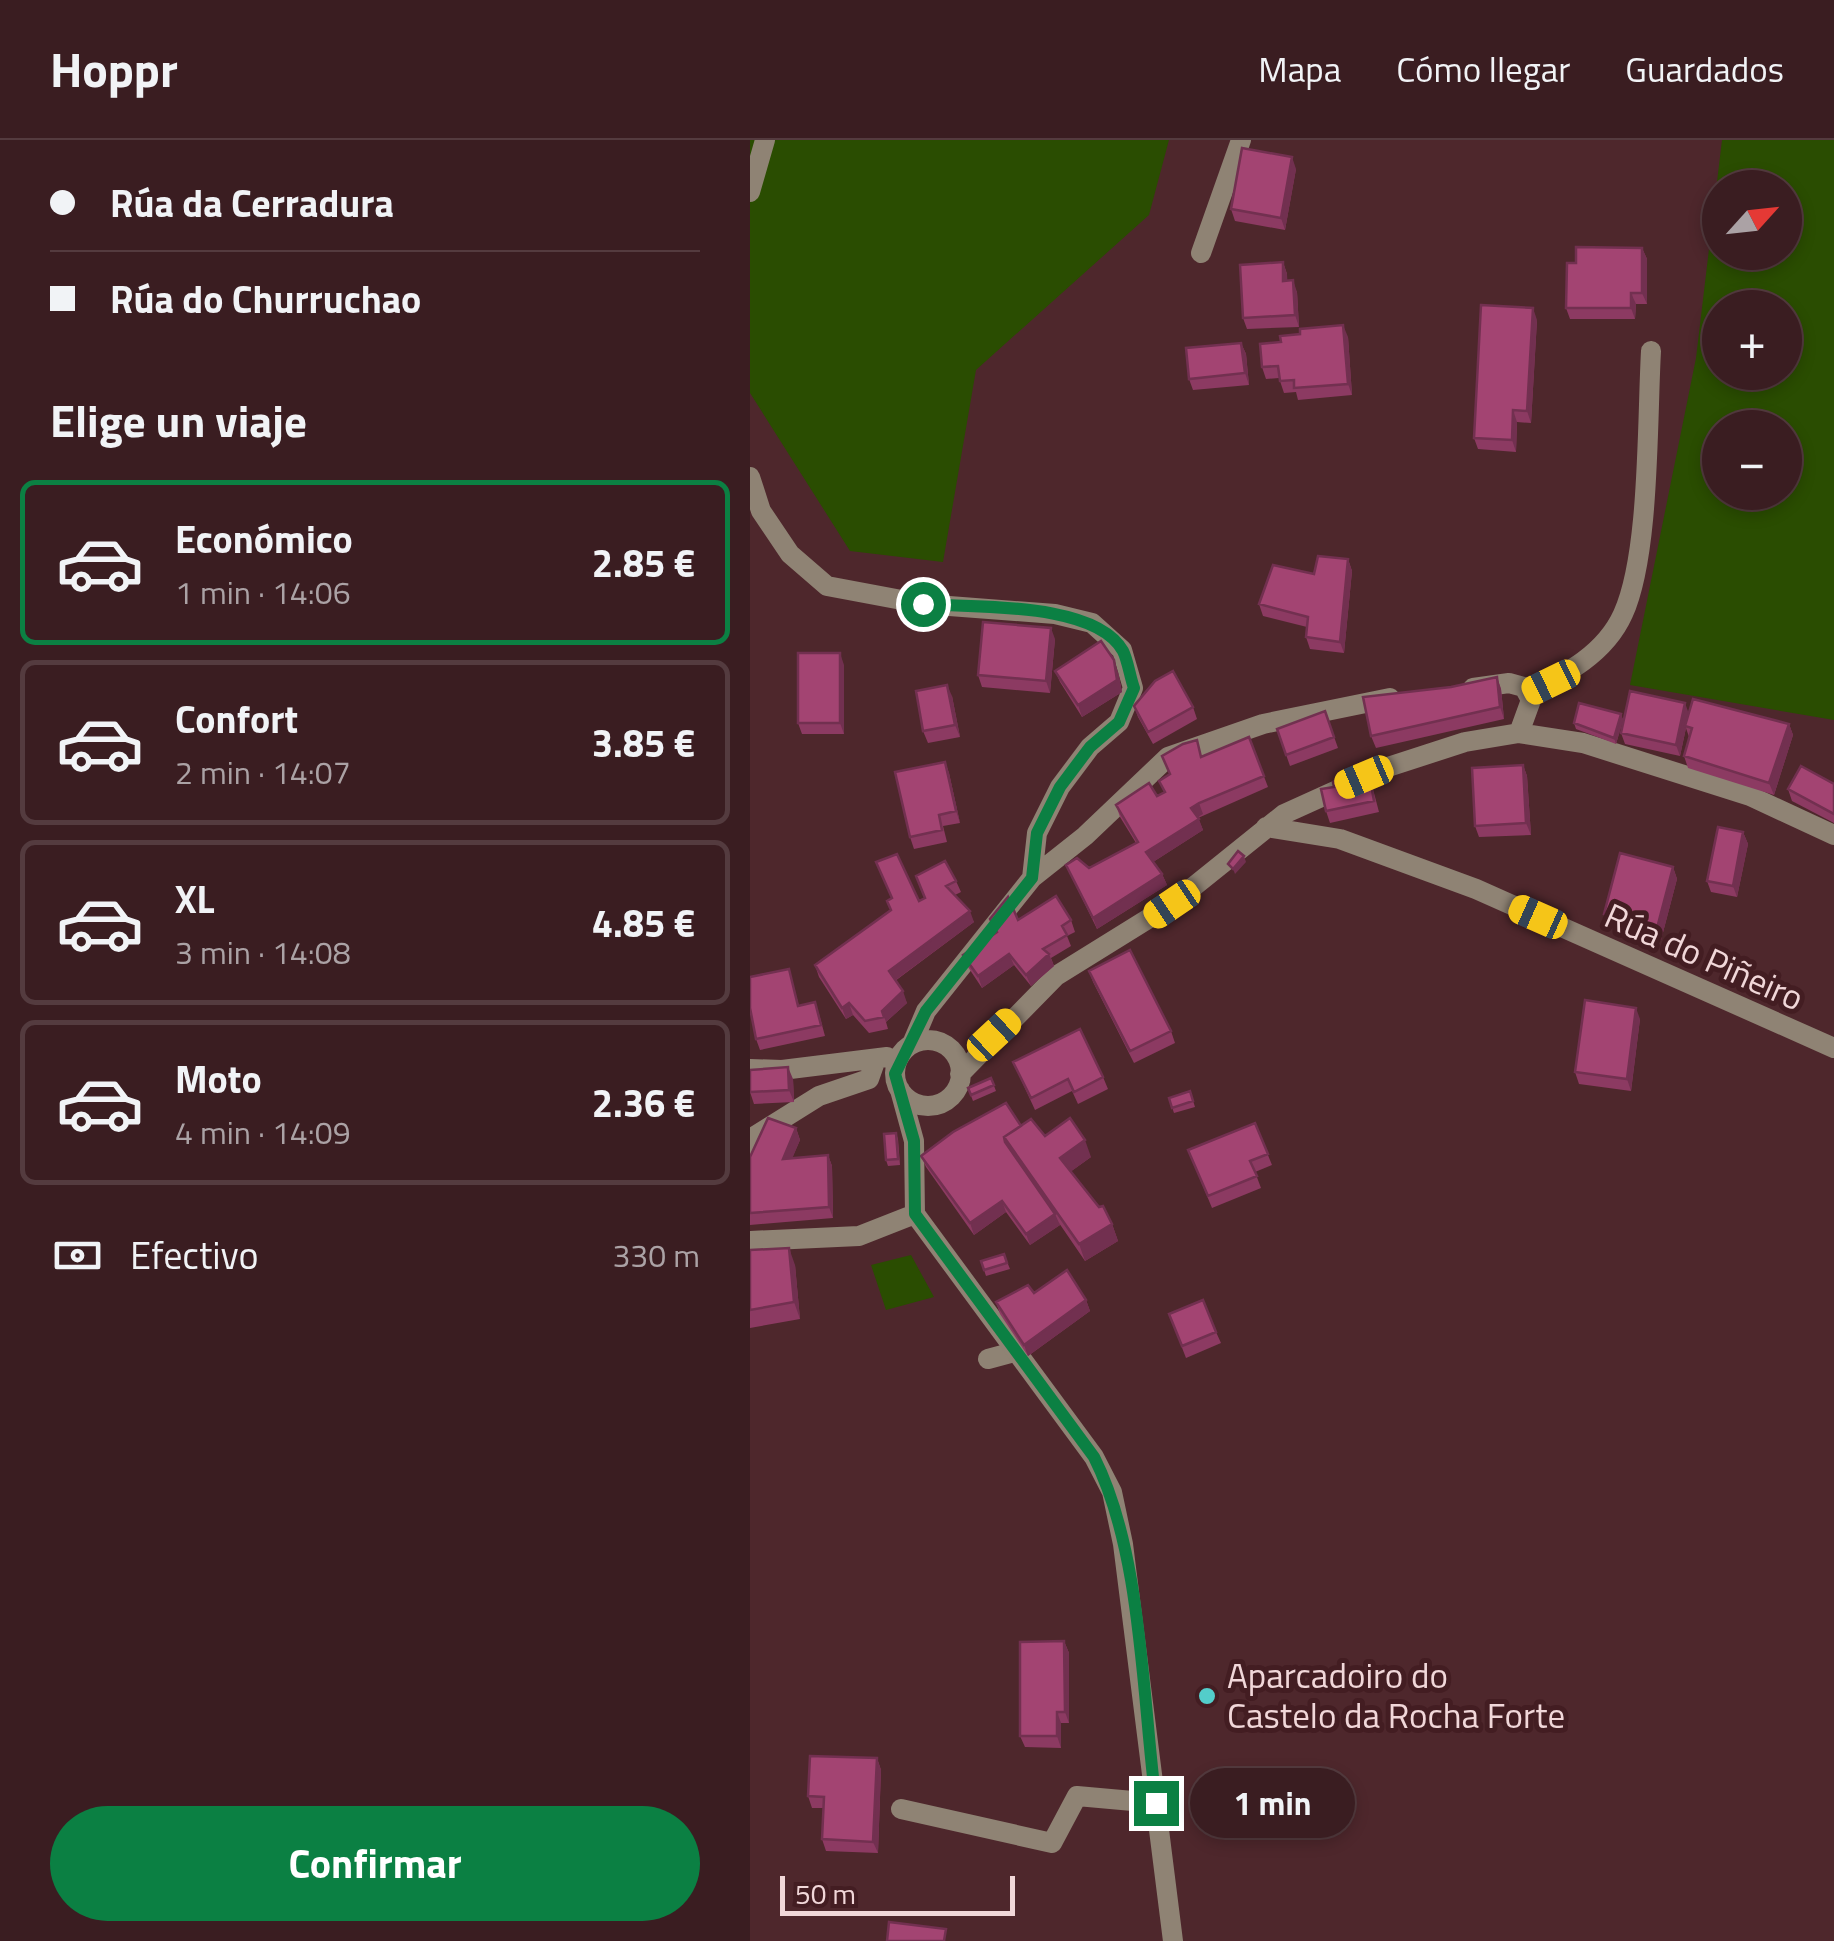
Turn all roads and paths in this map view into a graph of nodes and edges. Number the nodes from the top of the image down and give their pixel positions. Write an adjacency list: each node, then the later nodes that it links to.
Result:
1 (765, 140): 3 (street)
2 (1242, 140): 4 (street)
3 (750, 192)
4 (1201, 253)
5 (1651, 352): 9 (street)
6 (750, 477): 13 (street)
7 (1455, 690): 9 (street)
8 (1419, 692): 13 (street)
9 (1529, 692): 10 (street)
10 (1519, 734): 11 (street); 12 (street)
11 (1266, 826): 15 (street); 18 (street, Rúa do Piñeiro)
12 (1834, 834)
13 (1032, 878): 14 (street)
14 (926, 1011): 16 (street); 17 (street)
15 (994, 1035): 16 (street); 21 (street)
16 (942, 1044): 17 (street); 21 (street)
17 (908, 1047): 19 (street); 22 (street)
18 (1834, 1048)
19 (875, 1062): 20 (street); 22 (street); 25 (street)
20 (750, 1069)
21 (960, 1074): 23 (street)
22 (898, 1086): 23 (street); 24 (street)
23 (943, 1102): 24 (street)
24 (914, 1141): 26 (street)
25 (750, 1160)
26 (915, 1214): 27 (street); 28 (street)
27 (750, 1241)
28 (1014, 1352): 29 (street); 30 (street)
29 (988, 1359)
30 (1156, 1803): 31 (street); 32 (street)
31 (901, 1808)
32 (1173, 1941)

